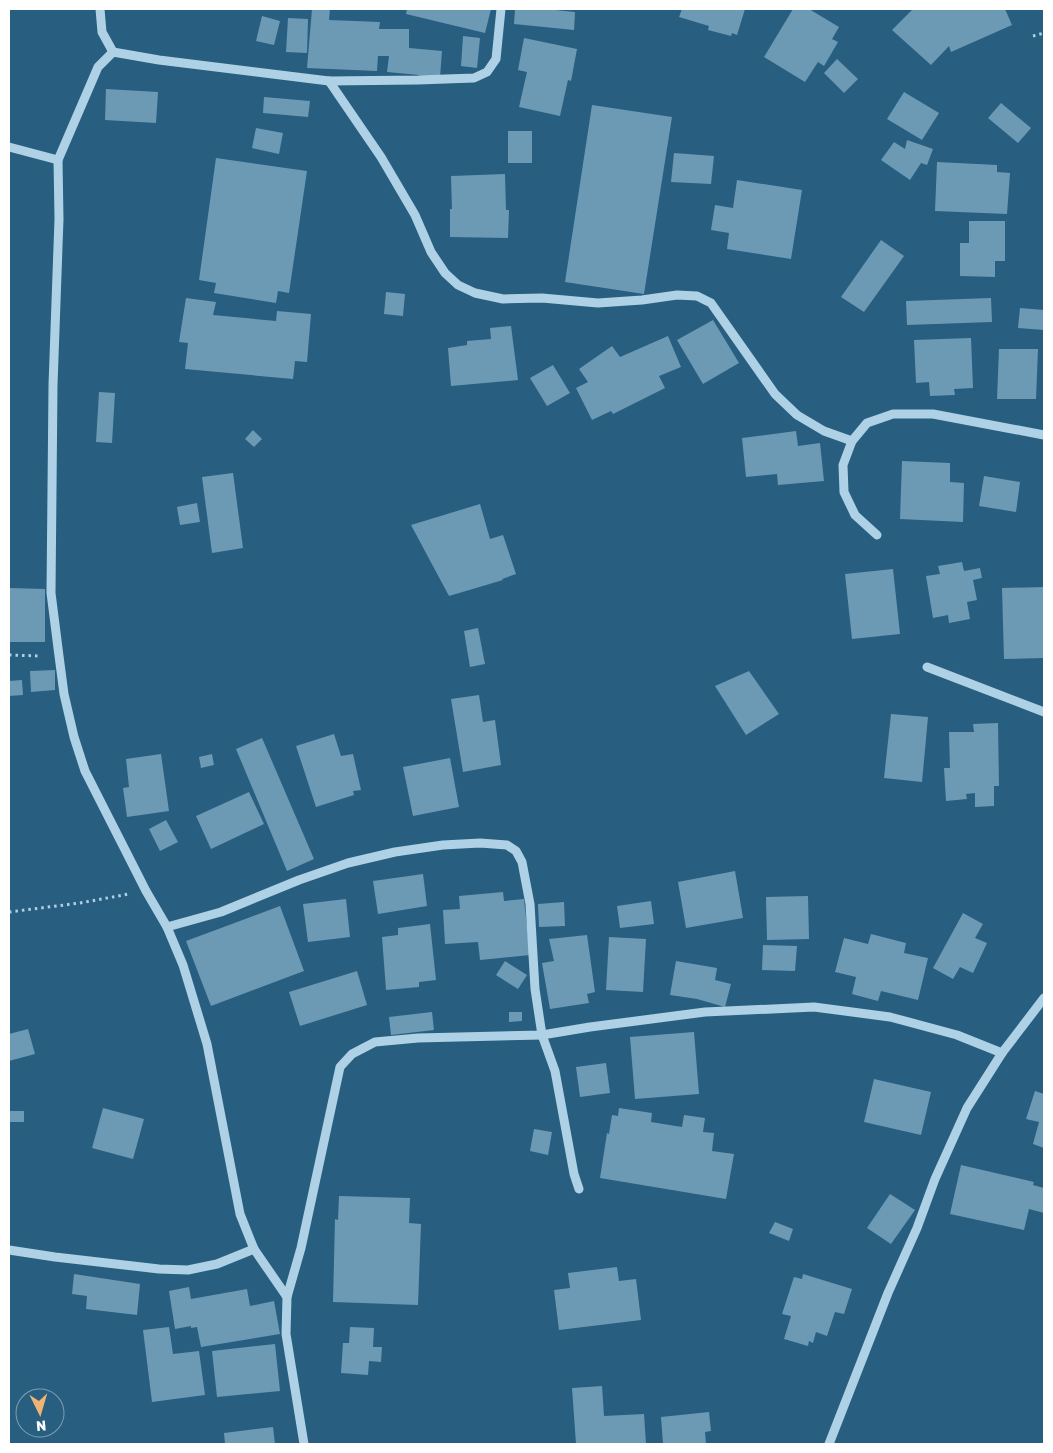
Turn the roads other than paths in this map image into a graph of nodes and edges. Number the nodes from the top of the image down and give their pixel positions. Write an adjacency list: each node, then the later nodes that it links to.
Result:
1 (100, 9): 3 (street)
2 (501, 9): 4 (street)
3 (114, 52): 4 (street); 6 (street)
4 (329, 81): 8 (street)
5 (9, 147): 6 (street)
6 (58, 160): 12 (street)
7 (1044, 435): 8 (street)
8 (852, 441): 9 (street)
9 (877, 535)
10 (927, 667): 11 (street)
11 (1044, 712)
12 (167, 927): 14 (street); 17 (street)
13 (1044, 998): 15 (street)
14 (542, 1035): 15 (street); 16 (street); 19 (street)
15 (1002, 1053): 21 (street)
16 (578, 1189)
17 (254, 1249): 18 (street); 19 (street)
18 (9, 1250)
19 (287, 1297): 20 (street)
20 (304, 1444)
21 (829, 1444)

